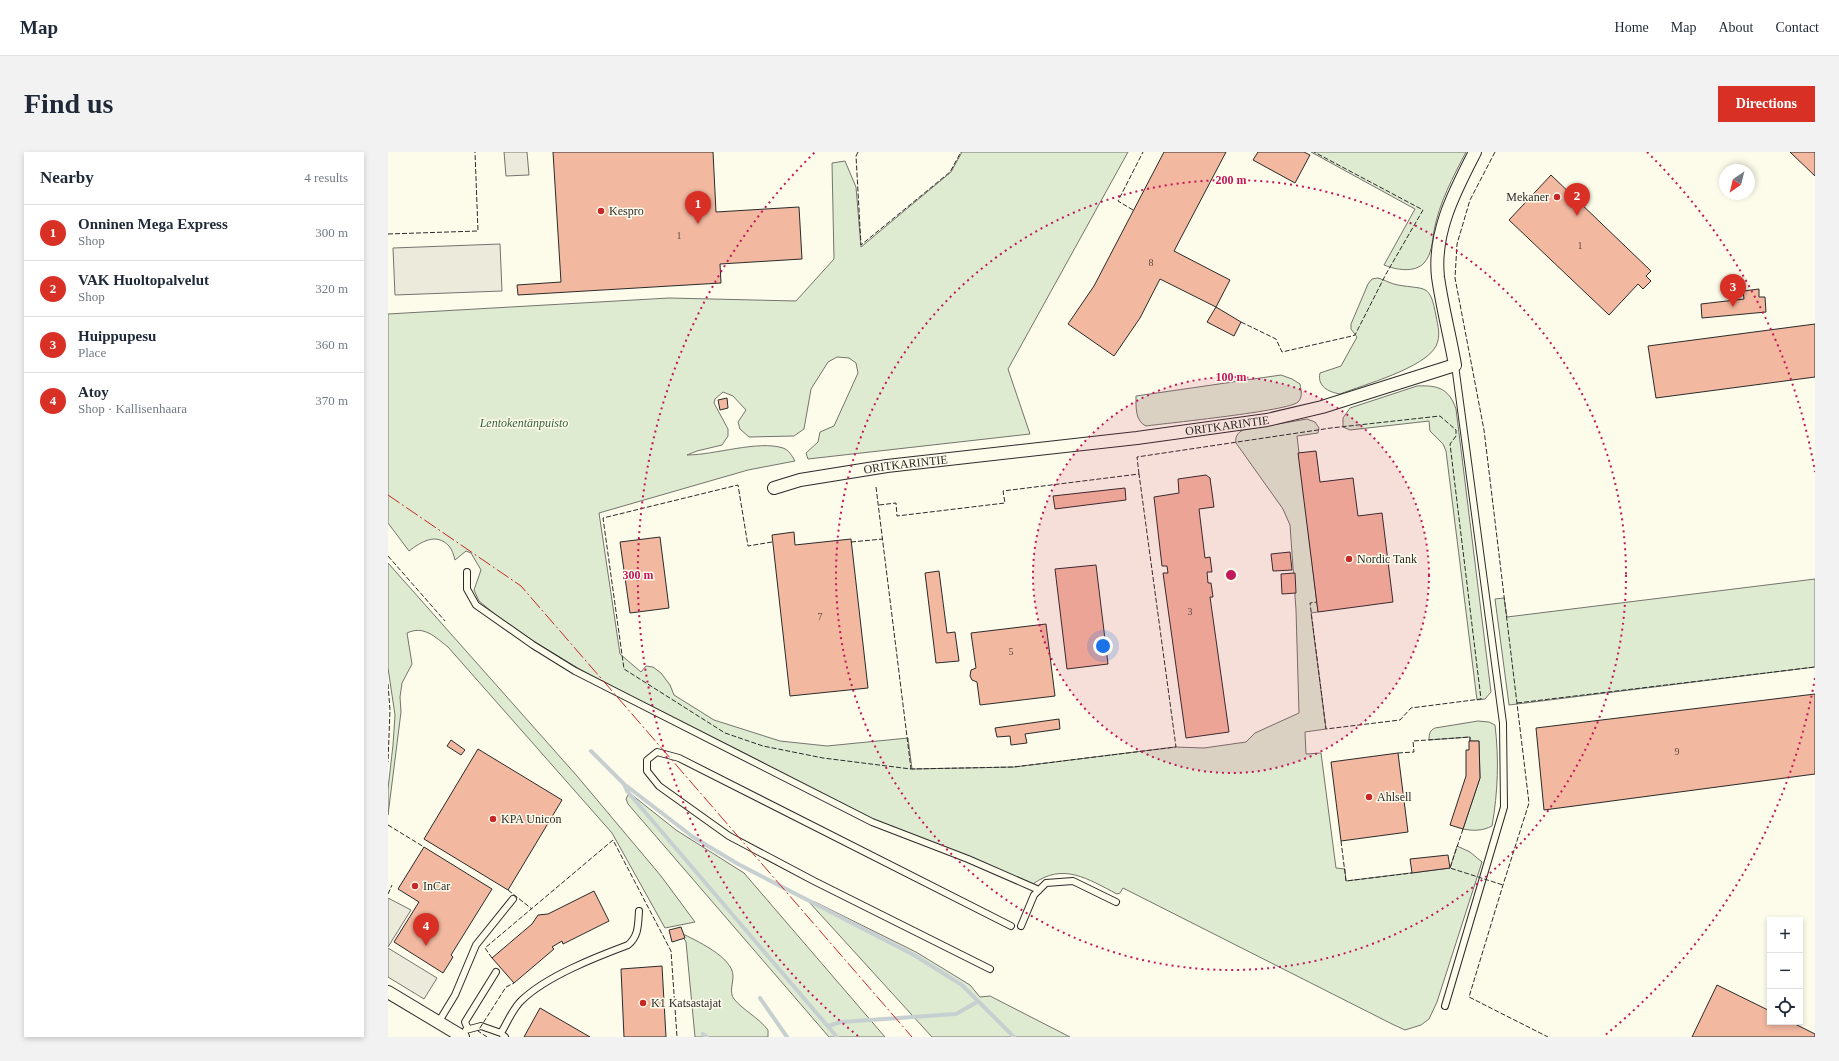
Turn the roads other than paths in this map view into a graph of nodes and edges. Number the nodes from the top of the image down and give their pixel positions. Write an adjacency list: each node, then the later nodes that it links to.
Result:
1 (1475, 152): 2 (street)
2 (1455, 365): 3 (street, ORITKARINTIE); 14 (lane)
3 (774, 488)
4 (467, 572): 5 (lane)
5 (1039, 890): 7 (lane); 10 (lane)
6 (513, 899): 15 (lane)
7 (1116, 902)
8 (639, 911): 17 (lane)
9 (1011, 926): 11 (lane)
10 (1021, 926)
11 (990, 969)
12 (496, 972): 16 (lane)
13 (388, 992): 15 (street)
14 (1445, 1006)
15 (438, 1023): 16 (street)
16 (462, 1033): 17 (lane)
17 (503, 1035)

